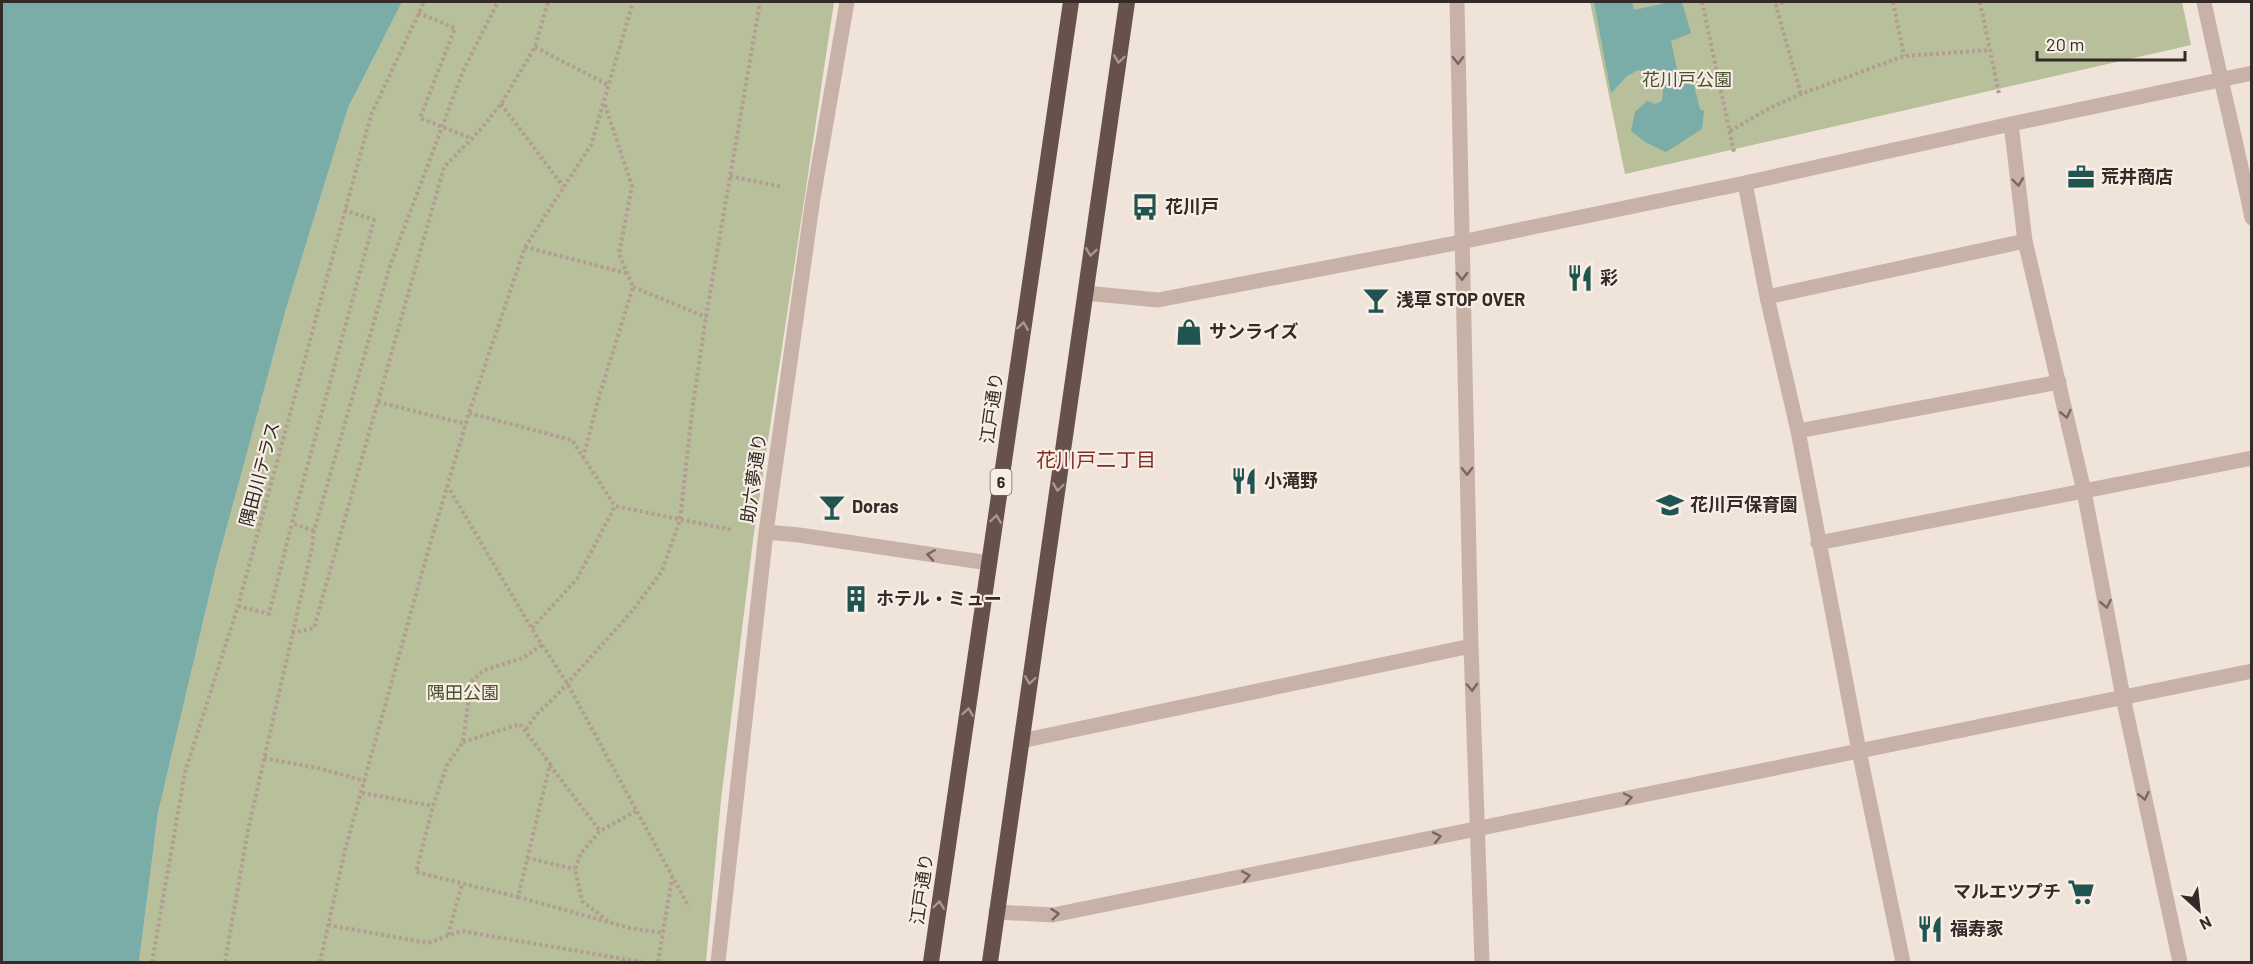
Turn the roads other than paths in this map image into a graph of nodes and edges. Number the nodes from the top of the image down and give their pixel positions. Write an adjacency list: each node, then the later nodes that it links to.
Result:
1 (847, 2): 19 (street, 助六夢通り)
2 (1071, 2): 21 (highway, 江戸通り / 6, one-way to 2)
3 (1127, 2): 13 (highway, one-way to 13)
4 (1456, 2): 12 (street, one-way to 12)
5 (2204, 2): 7 (street)
6 (2252, 73): 7 (street)
7 (2220, 81): 8 (street); 10 (street)
8 (2011, 124): 9 (street); 11 (street, one-way to 11)
9 (1745, 183): 12 (street); 14 (street)
10 (2252, 218)
11 (2025, 241): 14 (street); 15 (street)
12 (1461, 242): 13 (street); 22 (street, one-way to 22)
13 (1085, 293): 25 (highway, one-way to 25)
14 (1767, 297): 16 (street)
15 (2058, 382): 16 (street); 18 (street, one-way to 18)
16 (1798, 431): 20 (street)
17 (2252, 458): 18 (street)
18 (2084, 491): 20 (street); 24 (street, one-way to 24)
19 (766, 532): 21 (street, one-way to 19); 29 (street, 助六夢通り)
20 (1818, 543): 26 (street)
21 (989, 563): 30 (highway, 江戸通り / 6, one-way to 21)
22 (1471, 646): 25 (street); 27 (street, one-way to 27)
23 (2252, 671): 24 (street)
24 (2123, 697): 26 (street); 34 (street, one-way to 34)
25 (1021, 741): 28 (highway)
26 (1859, 750): 27 (street, one-way to 26); 33 (street)
27 (1477, 829): 28 (street, one-way to 27); 32 (street)
28 (996, 912): 31 (highway)
29 (718, 963)
30 (931, 963)
31 (990, 963)
32 (1482, 963)
33 (1903, 963)
34 (2181, 963)

